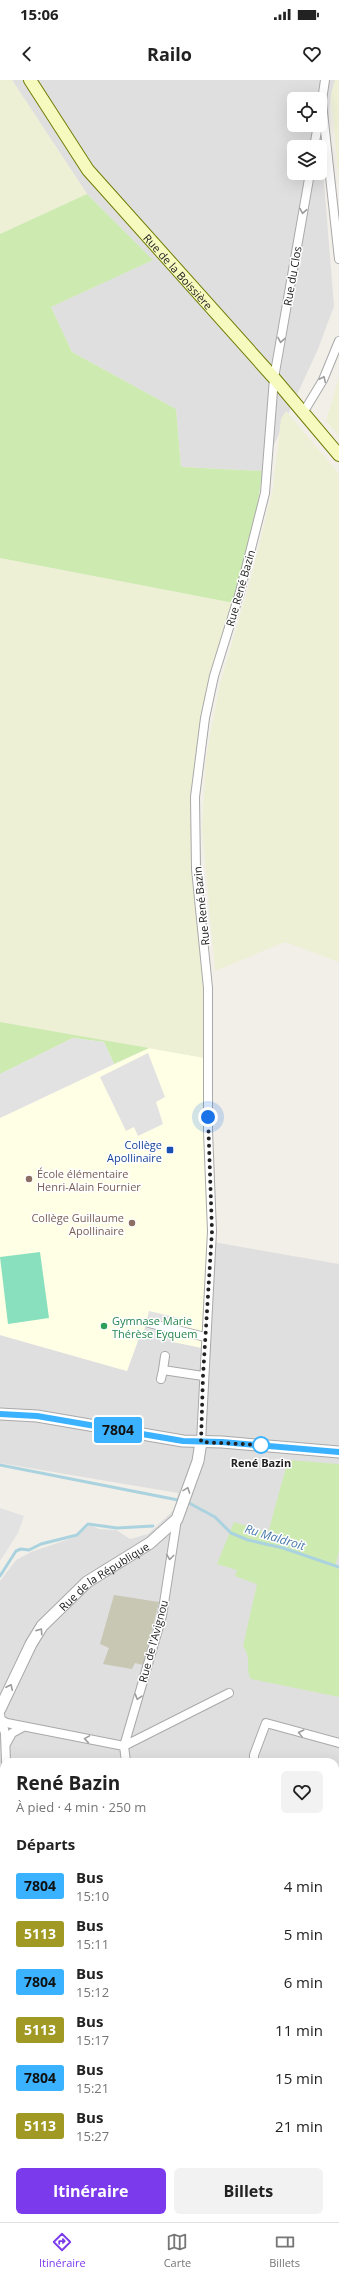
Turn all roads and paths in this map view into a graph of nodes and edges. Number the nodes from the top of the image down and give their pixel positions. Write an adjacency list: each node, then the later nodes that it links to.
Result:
1 (30, 80): 8 (main road, Rue de la Boissière)
2 (326, 80): 3 (street)
3 (324, 92)
4 (327, 150): 6 (street)
5 (309, 180): 8 (street, Rue du Clos, one-way to 8)
6 (339, 259)
7 (339, 341): 9 (street, one-way to 7)
8 (274, 378): 9 (main road, Rue de la Boissière); 12 (street, Rue René Bazin)
9 (303, 413): 10 (main road, Rue de la Boissière)
10 (339, 455)
11 (149, 1324): 12 (street)
12 (205, 1337): 15 (street, Rue René Bazin)
13 (165, 1356): 14 (street)
14 (163, 1370): 15 (street); 16 (street)
15 (203, 1376): 18 (street, Rue René Bazin)
16 (161, 1379)
17 (0, 1414): 18 (street)
18 (201, 1442): 19 (street); 20 (street, Rue de la République, one-way to 18)
19 (339, 1452)
20 (177, 1519): 22 (street, Rue de la République, one-way to 20); 28 (street, Rue de l'Avignou, one-way to 28)
21 (228, 1693): 28 (street)
22 (0, 1709)
23 (0, 1714): 25 (street)
24 (0, 1727): 27 (street)
25 (23, 1727): 27 (street); 28 (street, one-way to 25)
26 (339, 1743): 31 (street, one-way to 31)
27 (5, 1746): 29 (street)
28 (124, 1746): 30 (street, Rue de l'Avignou)
29 (6, 1758)
30 (126, 1758)
31 (254, 1758)

